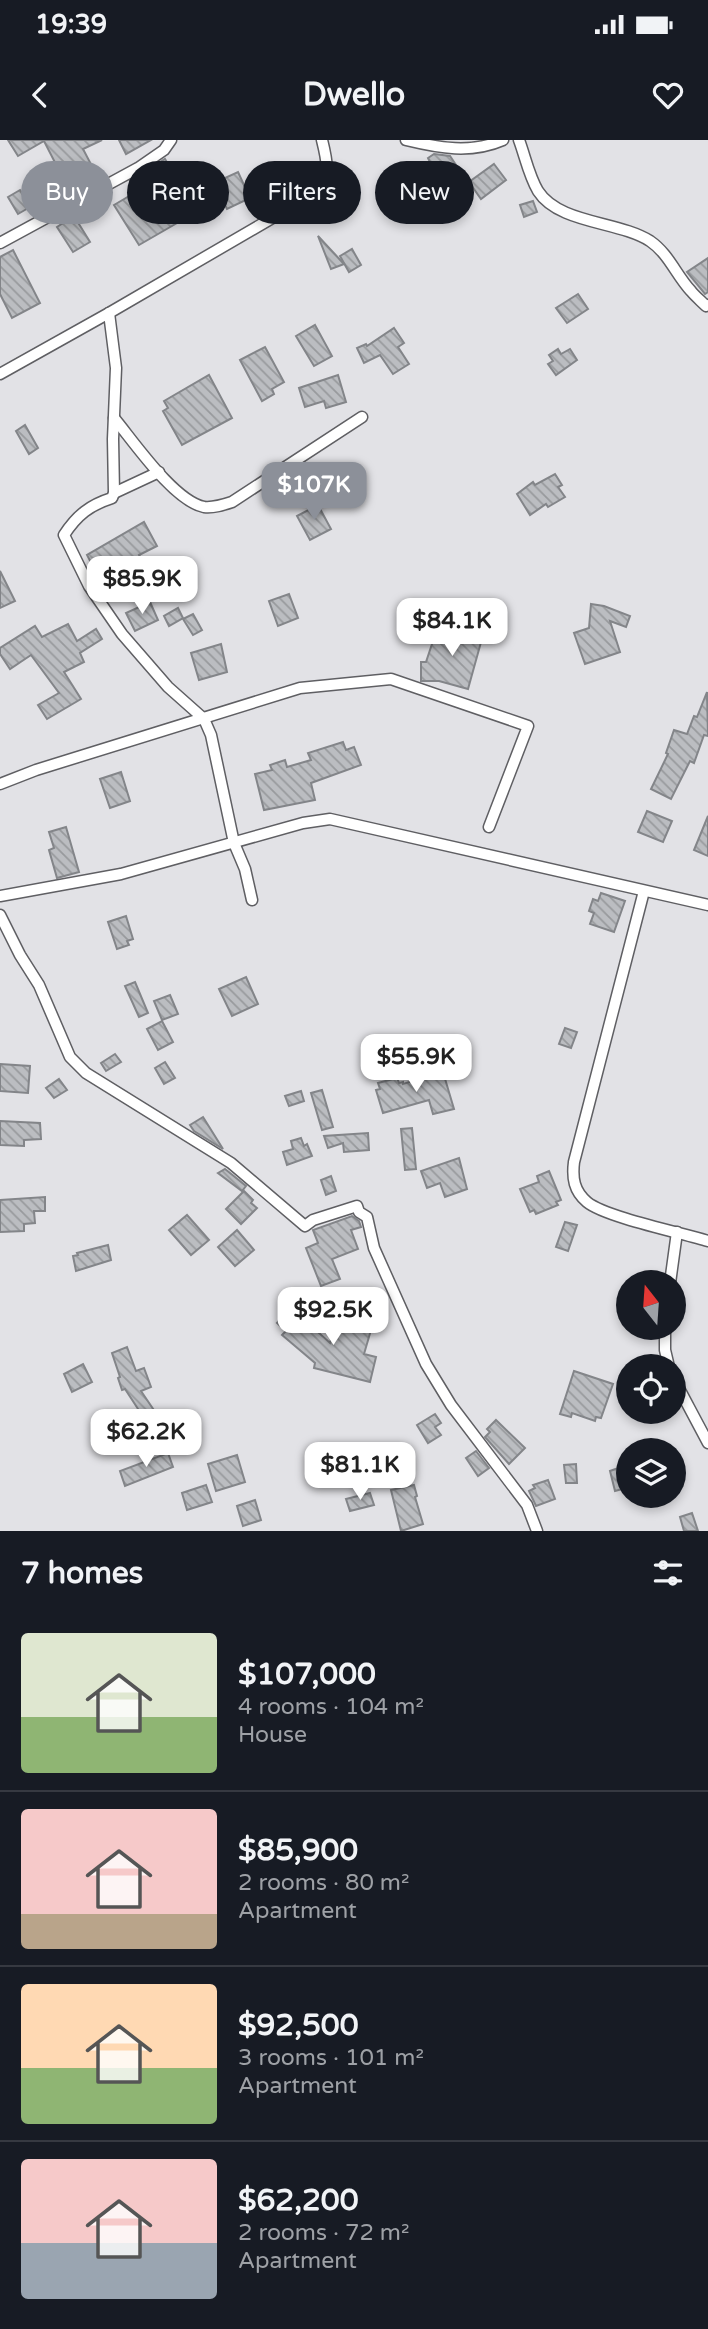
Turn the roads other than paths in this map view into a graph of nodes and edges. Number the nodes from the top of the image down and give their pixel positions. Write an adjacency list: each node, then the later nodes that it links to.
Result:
1 (170, 140): 6 (street)
2 (322, 140): 8 (street)
3 (406, 140): 4 (street)
4 (503, 140)
5 (519, 140): 7 (street)
6 (0, 243)
7 (708, 305)
8 (109, 313): 9 (street); 11 (street)
9 (0, 374)
10 (362, 417): 12 (street)
11 (114, 418): 12 (street); 13 (street)
12 (159, 472): 13 (street)
13 (114, 493): 14 (street)
14 (204, 719): 15 (street); 16 (street); 17 (street)
15 (0, 784)
16 (489, 827)
17 (234, 843): 18 (street); 19 (street); 20 (street)
18 (644, 891): 21 (street); 23 (street)
19 (0, 896)
20 (252, 900)
21 (708, 905)
22 (0, 915): 28 (street)
23 (677, 1232): 24 (street); 25 (street)
24 (708, 1241)
25 (672, 1270)
26 (686, 1402): 27 (street)
27 (708, 1443)
28 (537, 1531)

